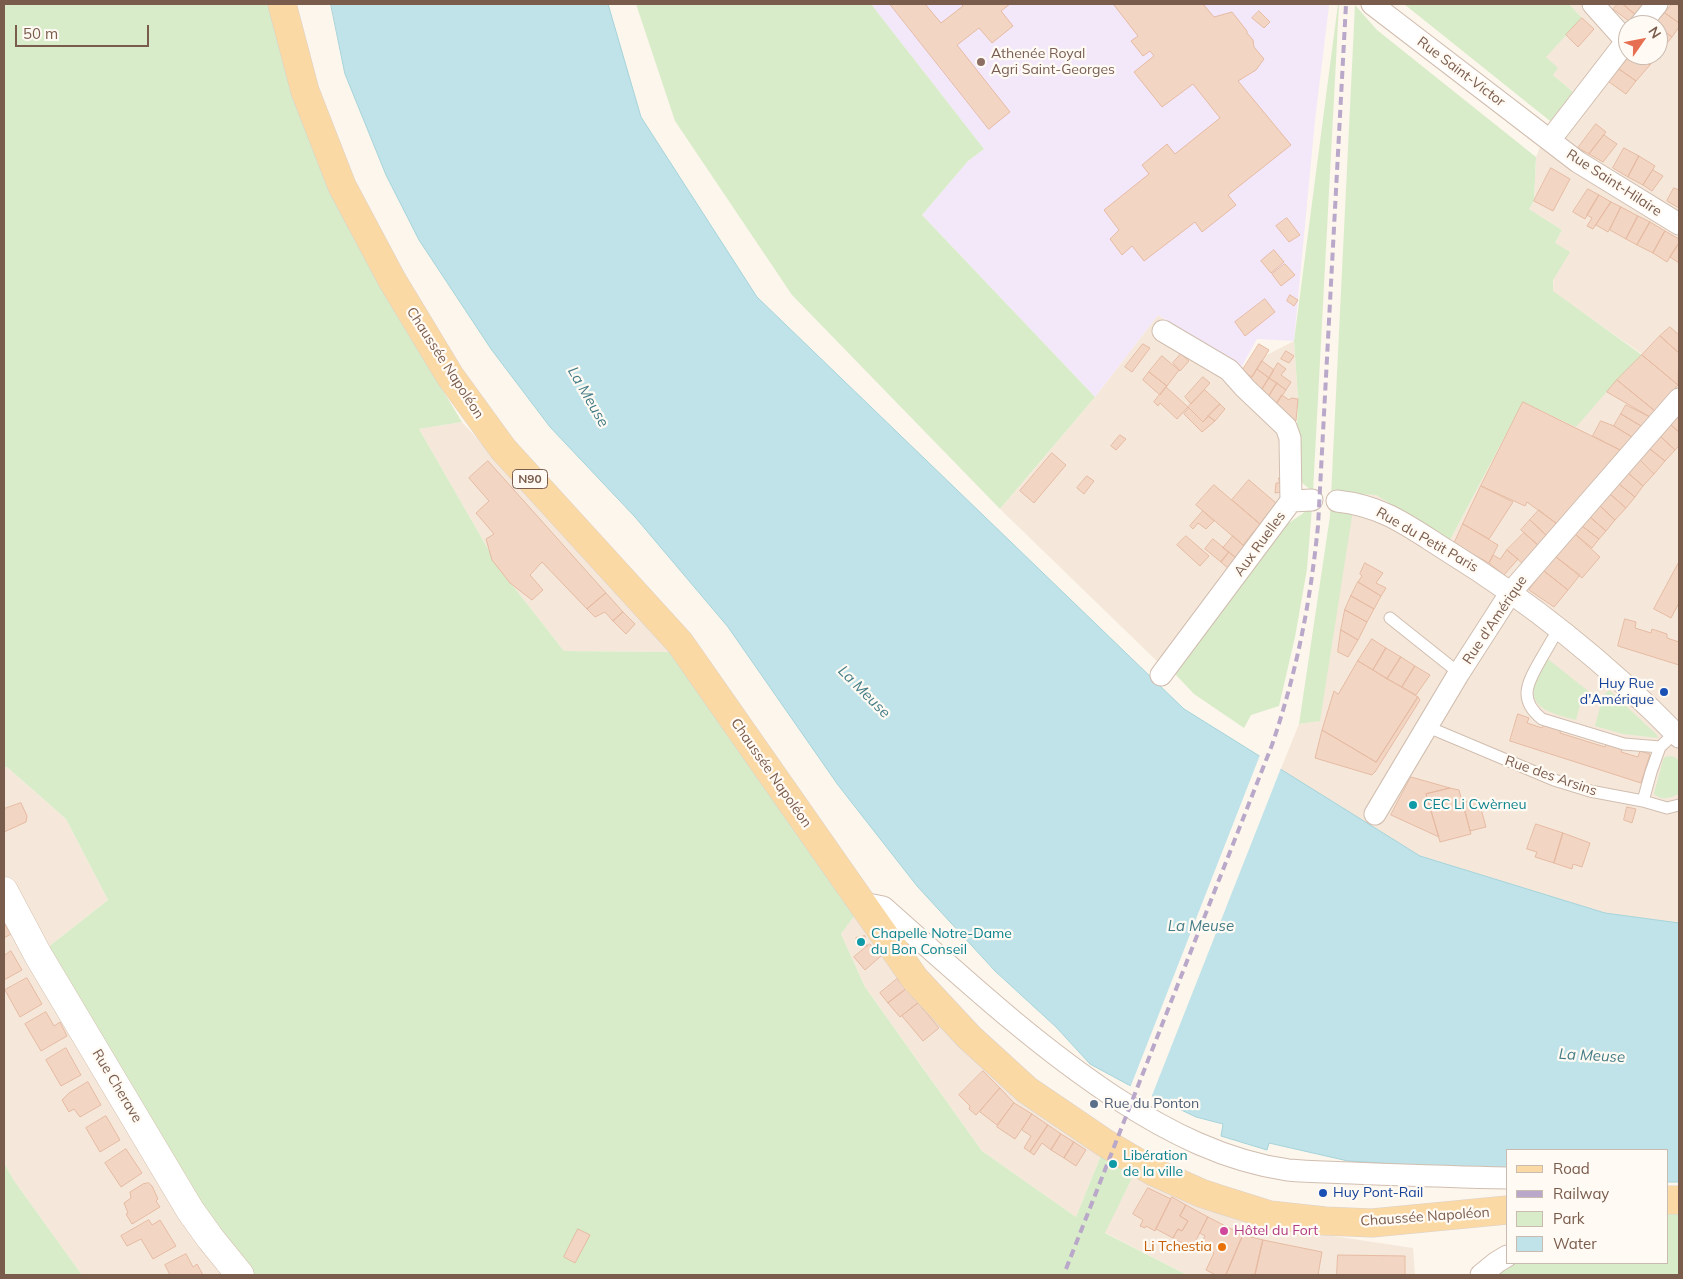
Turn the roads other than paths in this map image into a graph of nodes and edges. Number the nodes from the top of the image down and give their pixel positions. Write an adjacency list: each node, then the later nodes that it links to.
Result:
1 (282, 4): 28 (main road, Chaussée Napoléon / N90)
2 (1372, 4): 8 (street, Rue Saint-Victor)
3 (1593, 4): 6 (street)
4 (1656, 4): 5 (street)
5 (1647, 15)
6 (1618, 24)
7 (1618, 52): 8 (street)
8 (1550, 140): 9 (street, Rue Saint-Hilaire)
9 (1679, 224)
10 (1164, 331): 13 (street, Aux Ruelles)
11 (1679, 399): 15 (street, Rue d'Amérique)
12 (1312, 500): 13 (street)
13 (1291, 501): 19 (street, Aux Ruelles)
14 (1337, 501): 15 (street, Rue du Petit Paris)
15 (1511, 592): 17 (street, Rue du Petit Paris); 18 (street, Rue d'Amérique)
16 (1390, 618): 18 (lane)
17 (1559, 628): 21 (street, Rue du Petit Paris); 21 (lane)
18 (1459, 673): 20 (street, Rue d'Amérique)
19 (1160, 676)
20 (1428, 727): 22 (lane, Rue des Arsins); 26 (street, Rue d'Amérique)
21 (1672, 739): 22 (lane)
22 (1643, 801): 24 (lane, Rue des Arsins)
23 (1679, 805): 24 (lane)
24 (1667, 808): 25 (lane, Rue des Arsins)
25 (1679, 811)
26 (1375, 814)
27 (4, 891): 32 (street, Rue Cherave)
28 (863, 903): 29 (street); 30 (main road, Chaussée Napoléon / N90)
29 (1506, 1178)
30 (1506, 1210)
31 (1506, 1257): 33 (street)
32 (240, 1275)
33 (1482, 1275)

